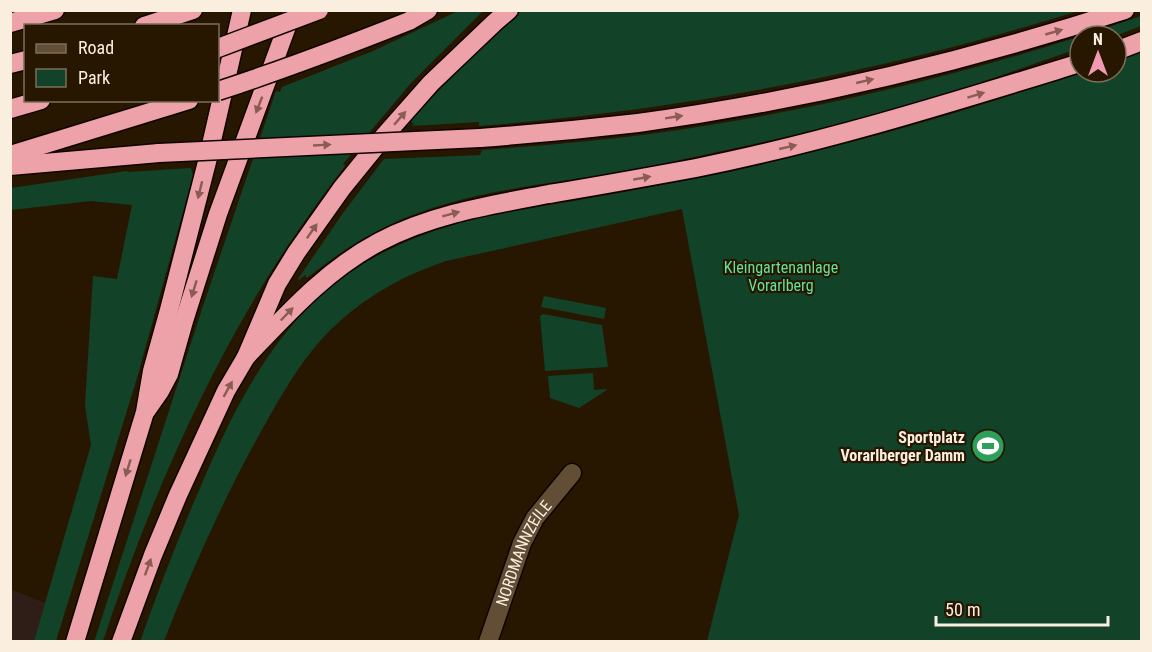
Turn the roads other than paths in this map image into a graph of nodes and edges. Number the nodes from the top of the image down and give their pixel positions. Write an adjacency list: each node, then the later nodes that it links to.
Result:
1 (55, 10): 9 (highway)
2 (193, 10): 10 (highway)
3 (242, 10): 20 (highway, one-way to 20)
4 (293, 10): 20 (highway, one-way to 20)
5 (319, 10): 11 (highway, bridge)
6 (428, 10): 13 (highway, bridge)
7 (508, 10): 19 (highway, one-way to 7)
8 (1125, 10): 18 (highway, one-way to 8, bridge)
9 (10, 22)
10 (150, 24)
11 (219, 48)
12 (1068, 67): 19 (highway, one-way to 12)
13 (219, 91)
14 (34, 102): 16 (highway)
15 (183, 102): 17 (highway)
16 (10, 109)
17 (10, 155)
18 (10, 166)
19 (246, 357): 23 (highway, one-way to 19)
20 (145, 412): 22 (highway, one-way to 22)
21 (573, 473): 24 (street, NORDMANNZEILE)
22 (75, 642)
23 (122, 642)
24 (488, 642)

